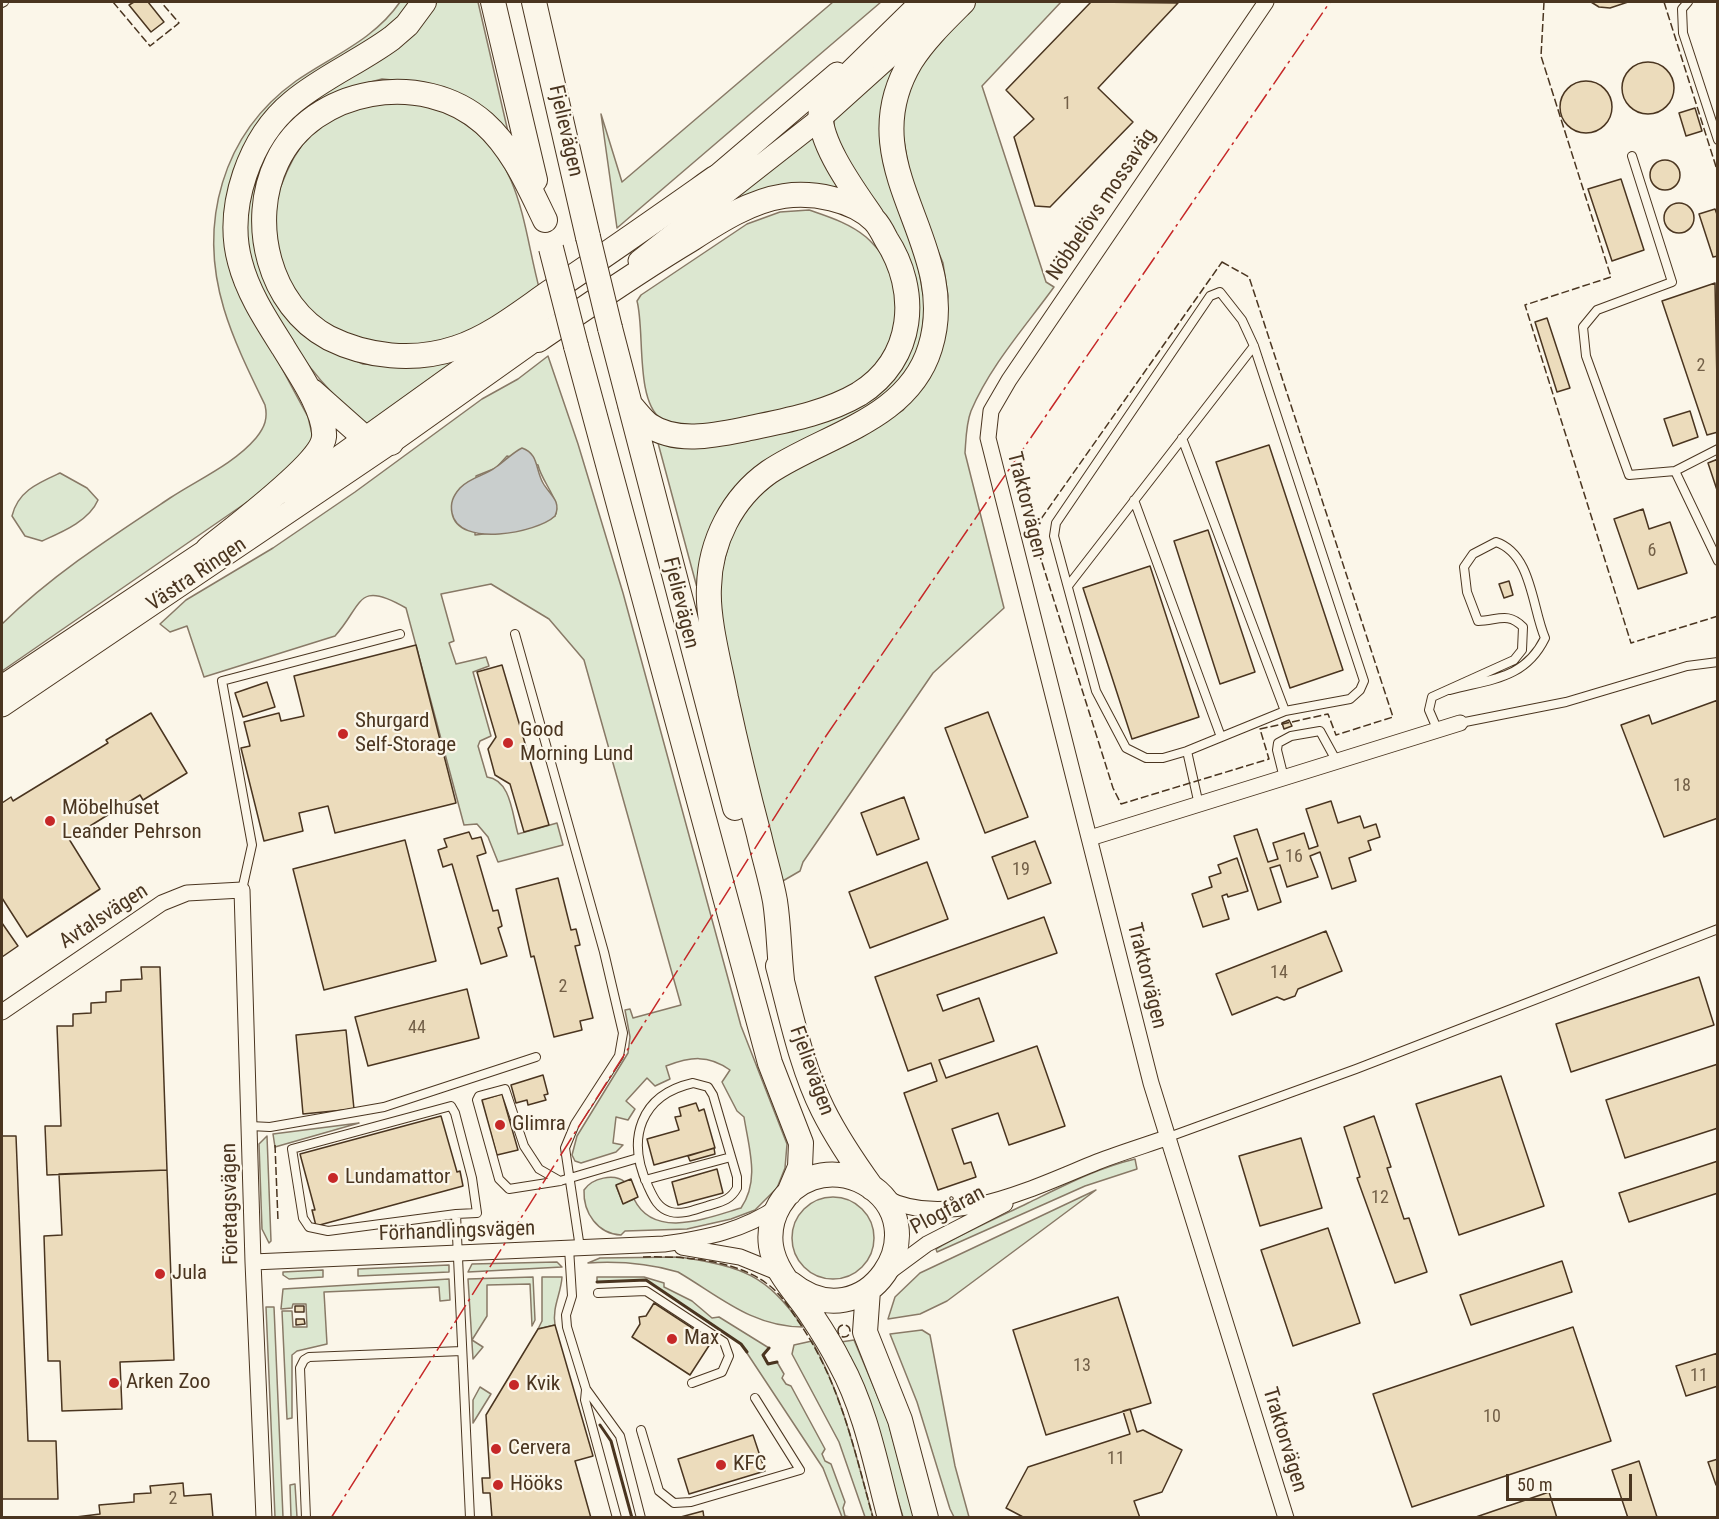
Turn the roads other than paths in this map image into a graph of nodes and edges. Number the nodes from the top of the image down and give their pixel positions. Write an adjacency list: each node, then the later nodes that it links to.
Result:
1 (424, 2): 17 (main road)
2 (494, 2): 13 (main road, Fjelievägen)
3 (534, 2): 18 (main road, Fjelievägen, bridge)
4 (921, 2): 9 (main road); 12 (main road, Västra Ringen)
5 (951, 2): 9 (main road, Västra Ringen)
6 (963, 2): 46 (main road)
7 (1266, 2): 19 (street, Nöbbelövs mossaväg)
8 (1688, 2): 10 (lane)
9 (820, 119): 14 (main road); 15 (main road, Västra Ringen)
10 (1718, 140)
11 (1632, 156): 24 (lane)
12 (716, 178): 13 (main road); 21 (main road, Västra Ringen)
13 (545, 220): 57 (main road, Fjelievägen, bridge)
14 (874, 220): 15 (main road); 18 (main road)
15 (538, 340): 22 (main road, Västra Ringen)
16 (1254, 346): 20 (lane); 28 (lane); 35 (lane)
17 (306, 385): 21 (main road); 26 (main road)
18 (630, 405): 46 (main road, Fjelievägen)
19 (988, 438): 43 (street, Traktorvägen)
20 (1182, 438): 25 (lane); 35 (lane)
21 (366, 439): 22 (main road); 26 (main road, Västra Ringen)
22 (391, 443): 34 (main road, Västra Ringen)
23 (1718, 449): 24 (lane)
24 (1675, 471): 27 (lane)
25 (1134, 500): 28 (lane); 38 (lane)
26 (208, 549): 32 (main road, Västra Ringen)
27 (1718, 561)
28 (1068, 586): 39 (lane)
29 (400, 634): 44 (lane)
30 (515, 634): 53 (lane)
31 (1718, 662): 36 (lane)
32 (2, 686)
33 (1450, 690): 33 (lane); 37 (lane)
34 (2, 706)
35 (1285, 711): 38 (lane)
36 (1460, 723): 37 (street)
37 (1438, 731): 40 (street)
38 (1221, 737): 39 (lane)
39 (1187, 751): 42 (lane)
40 (1337, 762): 41 (street); 41 (lane)
41 (1284, 778): 42 (street)
42 (1199, 805): 43 (street)
43 (1090, 838): 50 (street, Traktorvägen)
44 (242, 890): 47 (street, Avtalsvägen); 49 (street, Företagsvägen)
45 (1718, 929): 50 (lane)
46 (782, 980): 56 (main road, Fjelievägen)
47 (2, 1012)
48 (536, 1057): 49 (lane)
49 (250, 1126): 62 (street, Företagsvägen)
50 (1166, 1138): 55 (street, Plogfåran); 78 (street, Traktorvägen)
51 (730, 1157): 52 (lane); 54 (lane); 54 (lane)
52 (638, 1158): 53 (lane); 54 (lane)
53 (564, 1180): 53 (lane); 60 (lane)
54 (645, 1180)
55 (1042, 1185): 56 (street, Plogfåran); 64 (street, Plogfåran)
56 (876, 1192): 57 (main road); 64 (main road, Fjelievägen)
57 (784, 1199): 59 (street, Förhandlingsvägen); 63 (main road, Fjelievägen)
58 (456, 1214): 58 (lane); 61 (lane)
59 (664, 1244): 60 (street, Förhandlingsvägen); 63 (street, Förhandlingsvägen)
60 (574, 1248): 61 (street, Förhandlingsvägen); 68 (lane)
61 (458, 1253): 62 (street, Förhandlingsvägen); 66 (lane)
62 (253, 1262): 71 (street, Företagsvägen)
63 (786, 1279): 64 (main road); 76 (main road, Fjelievägen)
64 (873, 1286): 77 (main road, Fjelievägen)
65 (598, 1293): 67 (lane)
66 (462, 1351): 72 (lane); 73 (lane)
67 (693, 1383)
68 (586, 1389): 74 (lane); 75 (lane)
69 (755, 1398): 70 (lane)
70 (640, 1430)
71 (264, 1518)
72 (306, 1518)
73 (470, 1518)
74 (617, 1518)
75 (641, 1518)
76 (890, 1518)
77 (926, 1518)
78 (1286, 1518)

